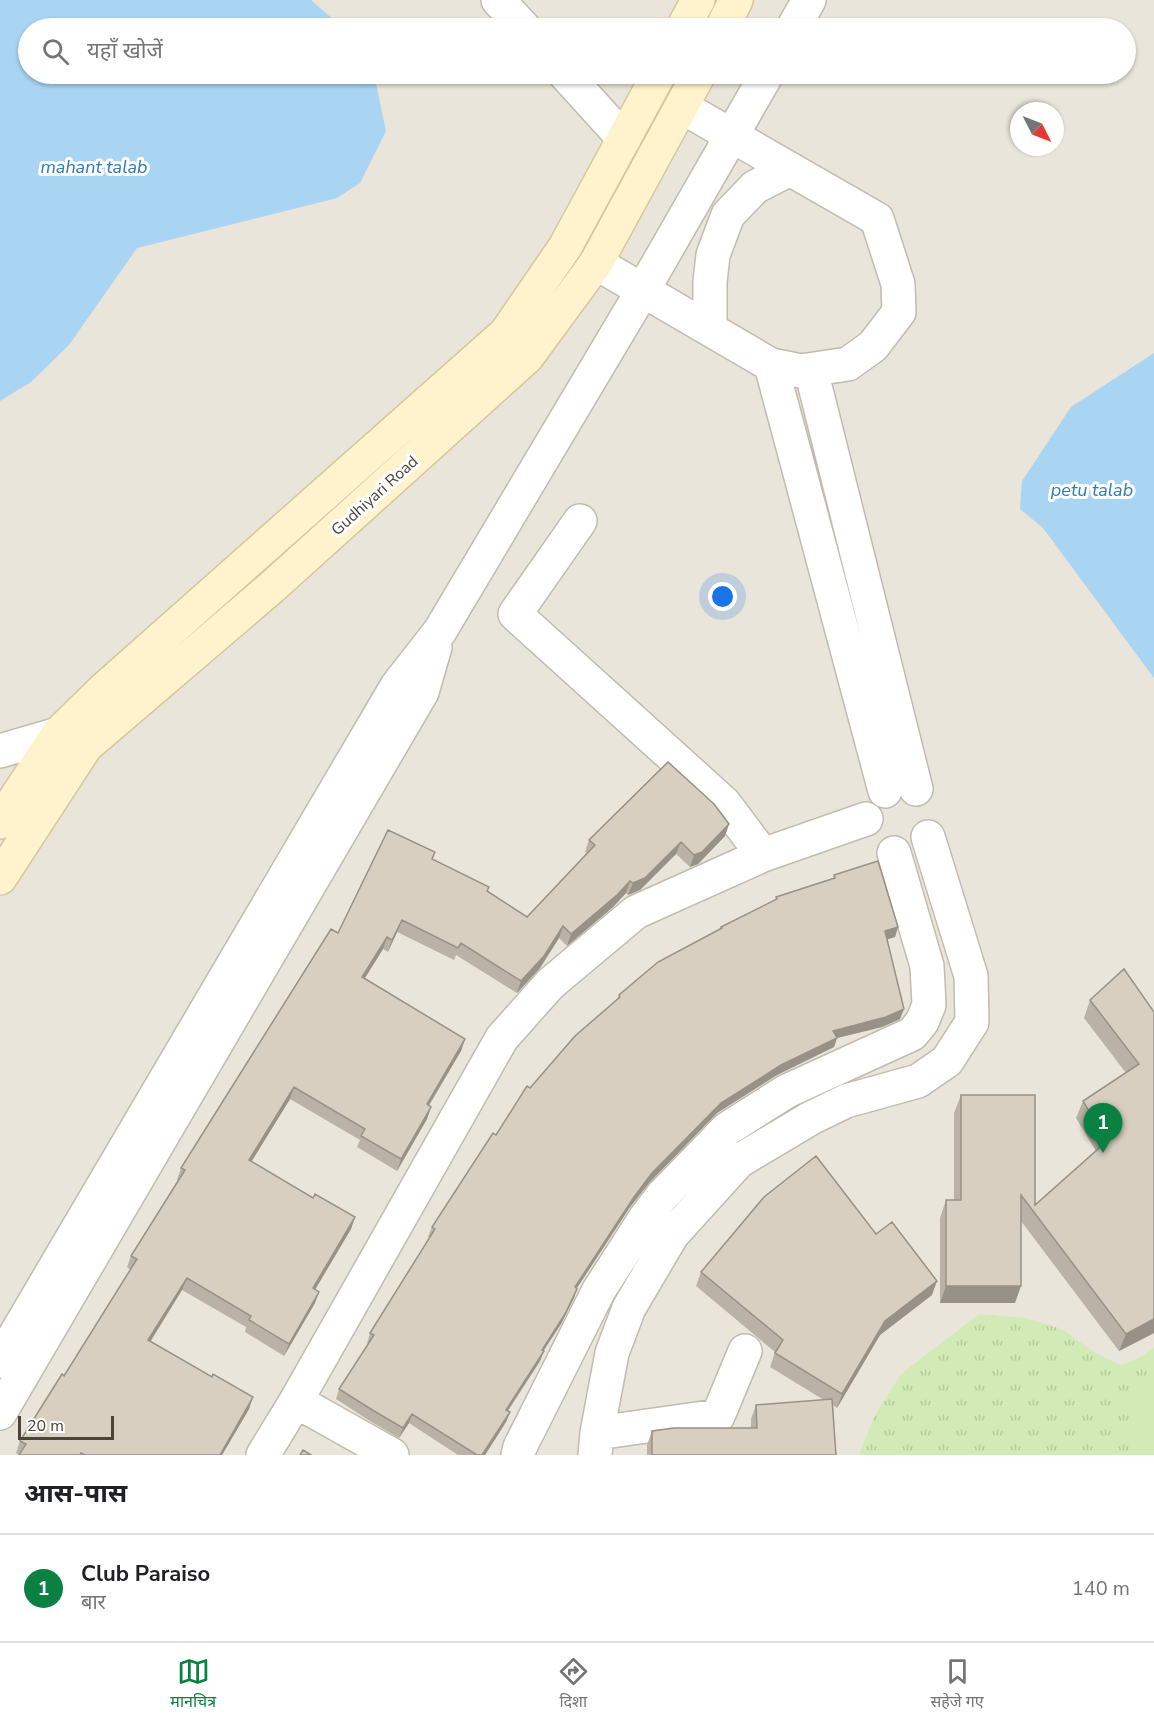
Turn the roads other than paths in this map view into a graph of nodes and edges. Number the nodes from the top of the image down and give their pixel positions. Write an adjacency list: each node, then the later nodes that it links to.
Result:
1 (498, 0): 5 (street)
2 (698, 0): 6 (street)
3 (736, 0): 7 (street)
4 (809, 0): 8 (street)
5 (515, 18)
6 (688, 18)
7 (727, 18)
8 (799, 18)
9 (574, 84): 15 (street)
10 (654, 84): 15 (street, Gudhiyari Road)
11 (694, 84): 13 (street, Gudhiyari Road)
12 (761, 84): 14 (street)
13 (682, 107): 14 (street); 17 (street, Gudhiyari Road)
14 (732, 135): 16 (street); 18 (street)
15 (624, 139): 24 (street, Gudhiyari Road)
16 (789, 169): 19 (street); 21 (street)
17 (596, 263): 18 (street); 24 (street, Gudhiyari Road)
18 (643, 290): 19 (street); 23 (street)
19 (710, 328): 20 (street)
20 (771, 365): 21 (street); 26 (street)
21 (811, 370): 26 (street)
22 (580, 521): 31 (street)
23 (440, 631): 36 (street); 38 (street)
24 (72, 740): 25 (street); 28 (street, Gudhiyari Road); 32 (street, Gudhiyari Road)
25 (0, 751)
26 (901, 790): 27 (street); 29 (street)
27 (866, 819): 30 (street); 31 (street)
28 (0, 822)
29 (928, 837): 30 (street); 34 (street)
30 (894, 853): 33 (street)
31 (763, 855): 37 (street)
32 (0, 878)
33 (646, 1216): 34 (street); 42 (street)
34 (672, 1235): 39 (street)
35 (745, 1351): 39 (street)
36 (0, 1361)
37 (296, 1401): 40 (street); 41 (street)
38 (0, 1413)
39 (596, 1444)
40 (263, 1455)
41 (392, 1455)
42 (518, 1455)

